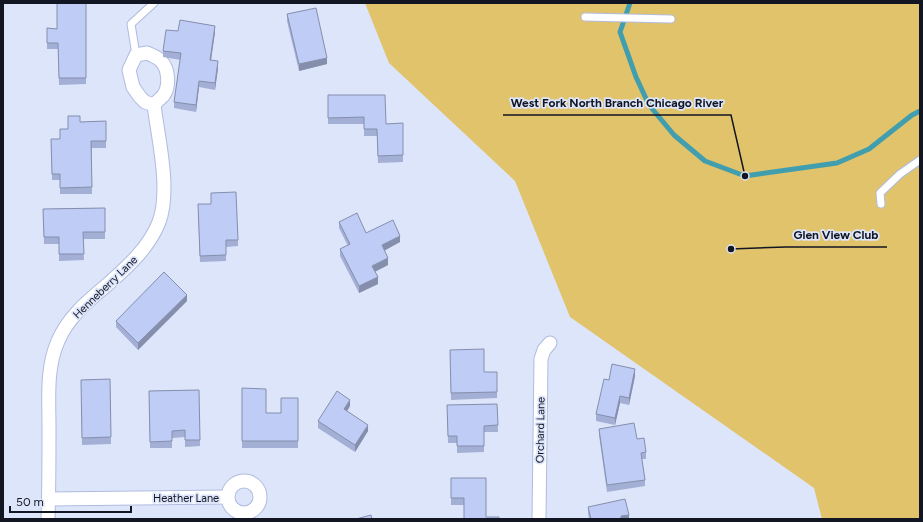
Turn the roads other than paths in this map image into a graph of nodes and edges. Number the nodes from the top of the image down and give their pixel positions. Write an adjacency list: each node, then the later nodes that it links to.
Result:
1 (154, 3): 4 (lane)
2 (585, 17): 3 (lane)
3 (671, 19)
4 (136, 55): 5 (street); 5 (street)
5 (154, 105): 10 (street, Henneberry Lane)
6 (920, 160): 7 (lane)
7 (881, 204)
8 (550, 343): 12 (street, Orchard Lane)
9 (228, 497): 10 (street, Heather Lane)
10 (48, 499): 11 (street, Henneberry Lane)
11 (48, 519)
12 (539, 519)

